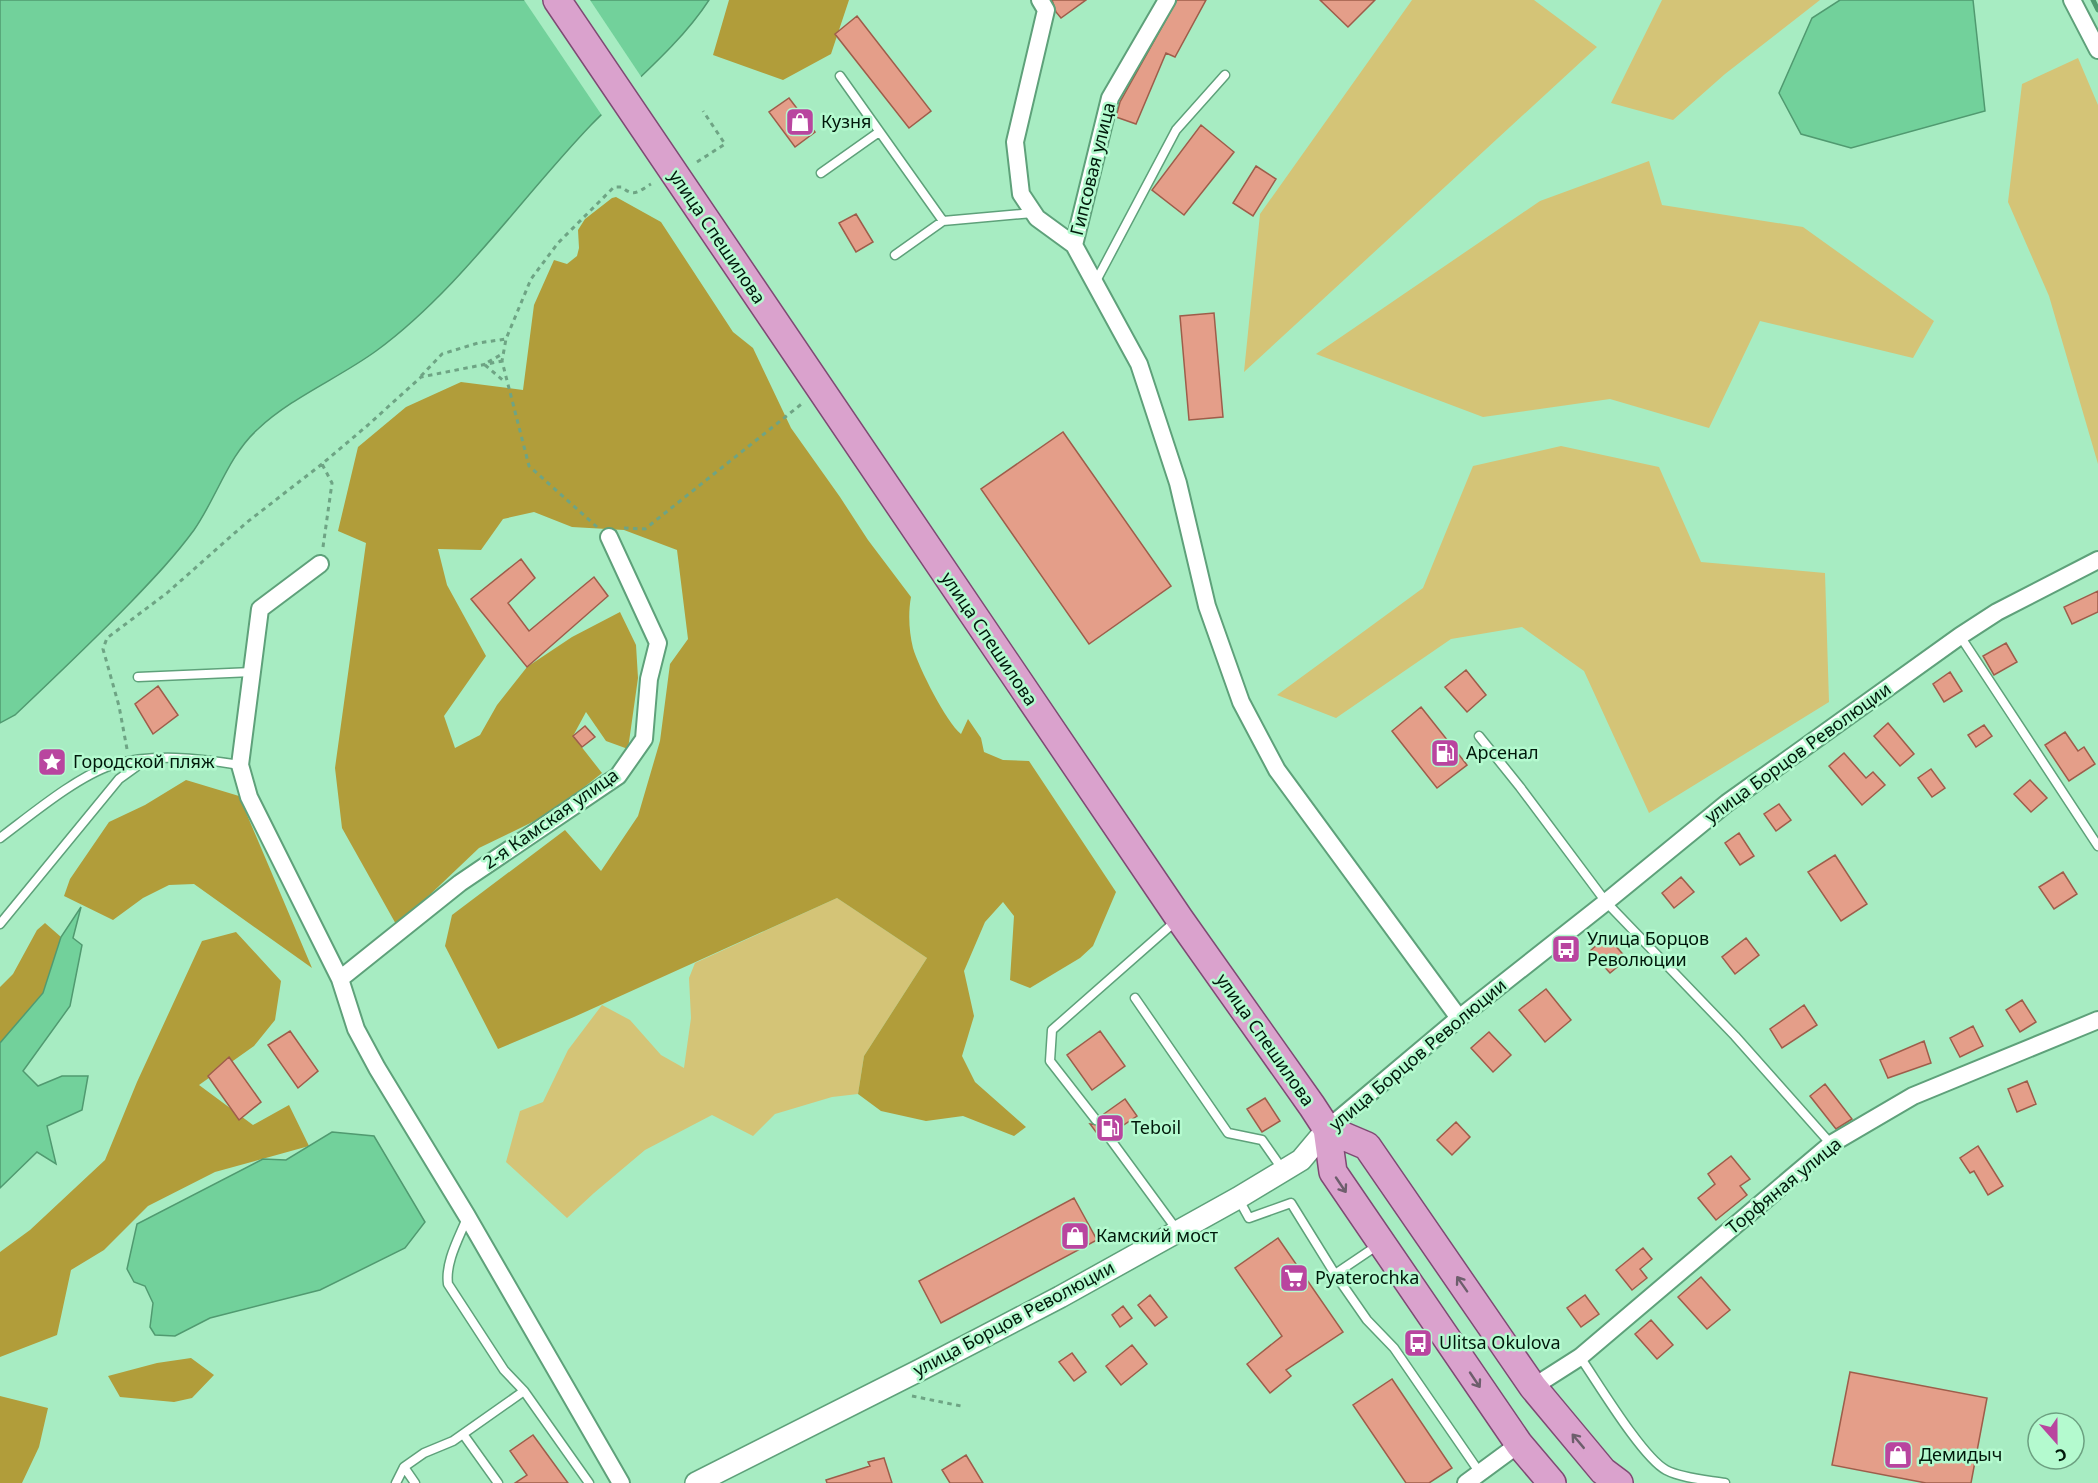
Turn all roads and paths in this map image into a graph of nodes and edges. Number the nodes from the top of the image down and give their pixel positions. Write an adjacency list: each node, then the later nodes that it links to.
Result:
1 (556, 0): 39 (main road, улица Спешилова)
2 (1040, 0): 13 (street)
3 (1167, 0): 15 (street, Гипсовая улица)
4 (2072, 0): 5 (street)
5 (2098, 50)
6 (1225, 75): 17 (lane)
7 (840, 76): 9 (lane)
8 (703, 111): 10 (path)
9 (879, 132): 11 (lane); 14 (lane)
10 (697, 162)
11 (821, 173)
12 (651, 183): 18 (path)
13 (1034, 213): 14 (lane); 15 (street)
14 (943, 221): 16 (lane)
15 (1074, 245): 17 (street)
16 (895, 255)
17 (1095, 283): 43 (street)
18 (506, 339): 19 (path); 22 (path)
19 (505, 352): 20 (path); 21 (path)
20 (502, 361): 21 (path); 23 (path)
21 (484, 364): 22 (path); 23 (path)
22 (421, 376): 25 (path)
23 (506, 383): 26 (path)
24 (805, 401): 26 (path)
25 (322, 464): 28 (path); 34 (path)
26 (605, 534): 41 (street, 2-я Камская улица)
27 (2098, 560): 29 (street, улица Борцов Революции)
28 (320, 564): 30 (street)
29 (1960, 636): 37 (lane); 38 (street, улица Борцов Революции)
30 (252, 672): 31 (lane); 35 (street)
31 (138, 676)
32 (1479, 736): 38 (lane)
33 (147, 759): 34 (lane); 35 (lane); 40 (lane)
34 (129, 762): 36 (lane)
35 (240, 765): 41 (street)
36 (0, 837)
37 (2098, 846)
38 (1606, 902): 43 (street, улица Борцов Революции); 48 (lane)
39 (1179, 918): 45 (lane); 46 (main road, улица Спешилова)
40 (0, 924)
41 (340, 979): 51 (street)
42 (1135, 998): 49 (lane)
43 (1459, 1018): 46 (street, улица Борцов Революции)
44 (2098, 1020): 48 (street, Торфяная улица)
45 (1096, 1120)
46 (1327, 1129): 49 (street, улица Борцов Революции); 53 (main road, улица Спешилова, one-way to 53); 56 (main road, one-way to 46)
47 (1108, 1136): 52 (lane)
48 (1831, 1144): 55 (street, Торфяная улица)
49 (1283, 1170): 50 (street, улица Борцов Революции)
50 (1238, 1198): 52 (street, улица Борцов Революции); 54 (lane)
51 (467, 1216): 57 (lane); 68 (street)
52 (1177, 1231): 69 (street, улица Борцов Революции)
53 (1381, 1243): 54 (lane); 61 (main road, улица Спешилова, one-way to 61)
54 (1335, 1274): 63 (lane)
55 (1580, 1357): 56 (street, Торфяная улица); 73 (lane)
56 (1533, 1387): 72 (main road, one-way to 56)
57 (524, 1391): 60 (lane); 67 (lane)
58 (912, 1396): 59 (path)
59 (961, 1406)
60 (463, 1434): 62 (lane); 66 (lane)
61 (1519, 1444): 63 (street); 71 (main road, улица Спешилова)
62 (404, 1467): 64 (lane); 65 (lane)
63 (1480, 1473): 70 (street)
64 (396, 1483)
65 (415, 1483)
66 (498, 1483)
67 (589, 1483)
68 (621, 1483)
69 (696, 1483)
70 (1466, 1483)
71 (1552, 1483)
72 (1619, 1483)
73 (1725, 1483)

